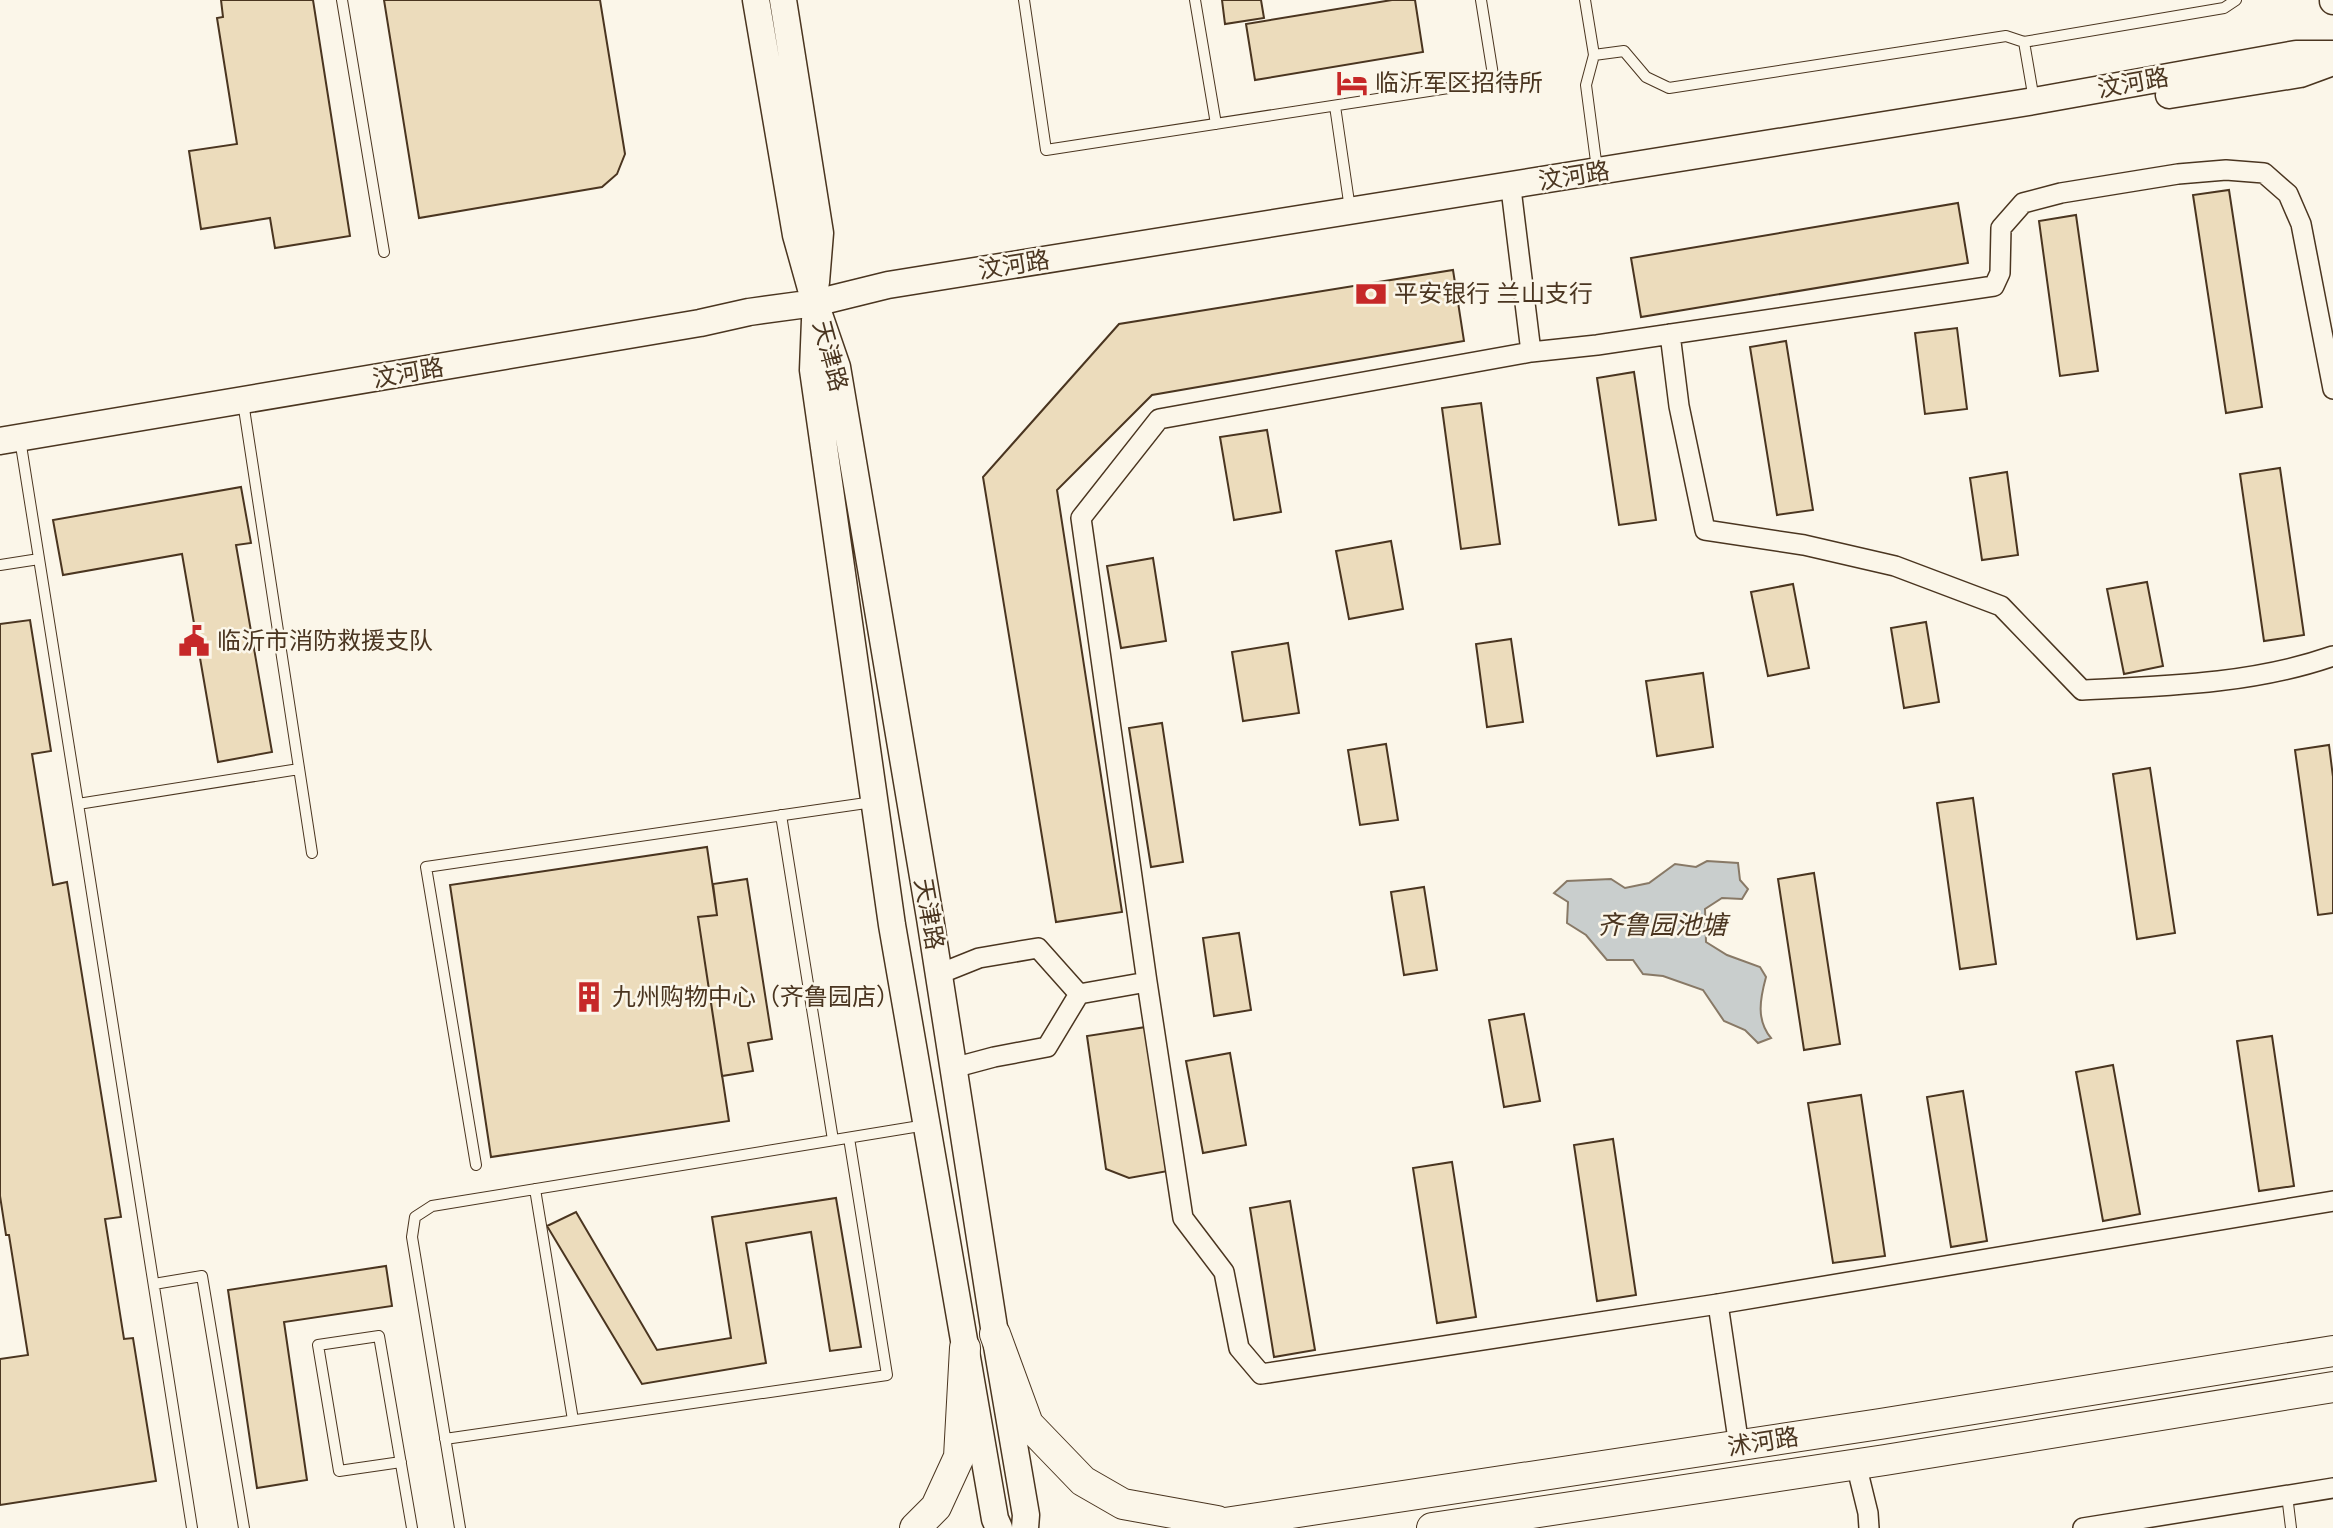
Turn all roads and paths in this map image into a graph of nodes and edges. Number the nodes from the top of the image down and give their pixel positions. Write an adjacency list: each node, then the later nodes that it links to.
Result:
1 (342, 0): 19 (lane)
2 (755, 0): 20 (street, 天津路)
3 (783, 0): 20 (street, 天津路)
4 (1024, 0): 15 (lane)
5 (1195, 0): 15 (lane)
6 (1480, 0): 14 (lane)
7 (1585, 0): 11 (lane)
8 (2236, 0): 9 (lane)
9 (2024, 42): 11 (lane); 13 (lane)
10 (2333, 54): 13 (street, 汶河路)
11 (1594, 55): 16 (lane)
12 (2333, 62): 17 (street, 汶河路)
13 (2034, 101): 16 (street, 汶河路)
14 (1335, 106): 15 (lane); 18 (lane)
15 (1216, 124)
16 (1597, 172): 18 (street, 汶河路)
17 (1512, 197): 20 (street, 汶河路); 22 (street)
18 (1350, 212): 20 (street, 汶河路)
19 (384, 252)
20 (815, 303): 24 (street, 汶河路); 25 (street, 汶河路); 30 (street, 天津路); 34 (street, 天津路)
21 (1670, 334): 22 (street); 23 (street); 28 (street)
22 (1531, 352): 35 (street)
23 (2333, 389)
24 (242, 401): 25 (street, 汶河路); 29 (lane)
25 (7, 437): 26 (lane)
26 (39, 559): 27 (lane); 31 (lane)
27 (0, 565)
28 (2333, 656)
29 (299, 769): 31 (lane); 33 (lane)
30 (873, 802): 32 (lane); 38 (street, 天津路)
31 (79, 804): 44 (lane)
32 (781, 815): 40 (lane); 41 (lane)
33 (312, 853)
34 (939, 974): 36 (street); 37 (street, 天津路)
35 (1147, 982): 36 (street); 45 (street)
36 (1079, 994): 37 (street)
37 (953, 1068): 46 (street, 天津路)
38 (927, 1125): 39 (lane); 47 (street, 天津路)
39 (849, 1138): 40 (lane); 50 (lane)
40 (832, 1140): 42 (lane)
41 (476, 1165)
42 (535, 1189): 50 (lane); 51 (lane)
43 (2333, 1201): 45 (street)
44 (154, 1284): 59 (lane); 60 (lane)
45 (1718, 1304): 52 (street)
46 (995, 1334): 57 (main road); 65 (street, 天津路)
47 (965, 1348): 63 (main road); 64 (street, 天津路)
48 (2333, 1351): 52 (main road, 沭河路)
49 (2333, 1387): 54 (main road, 沭河路)
50 (573, 1420): 51 (lane)
51 (445, 1439): 62 (lane)
52 (1739, 1446): 57 (main road, 沭河路)
53 (401, 1462): 53 (lane); 61 (lane)
54 (1856, 1464): 67 (main road, 沭河路); 68 (street)
55 (2333, 1488): 56 (street)
56 (2287, 1495): 58 (street); 70 (lane)
57 (1228, 1522): 66 (main road, 沭河路)
58 (2136, 1524): 69 (street)
59 (192, 1528)
60 (244, 1528)
61 (412, 1528)
62 (460, 1528)
63 (915, 1528)
64 (999, 1528)
65 (1025, 1528)
66 (1192, 1528)
67 (1432, 1528)
68 (1869, 1528)
69 (2083, 1528)
70 (2291, 1528)

